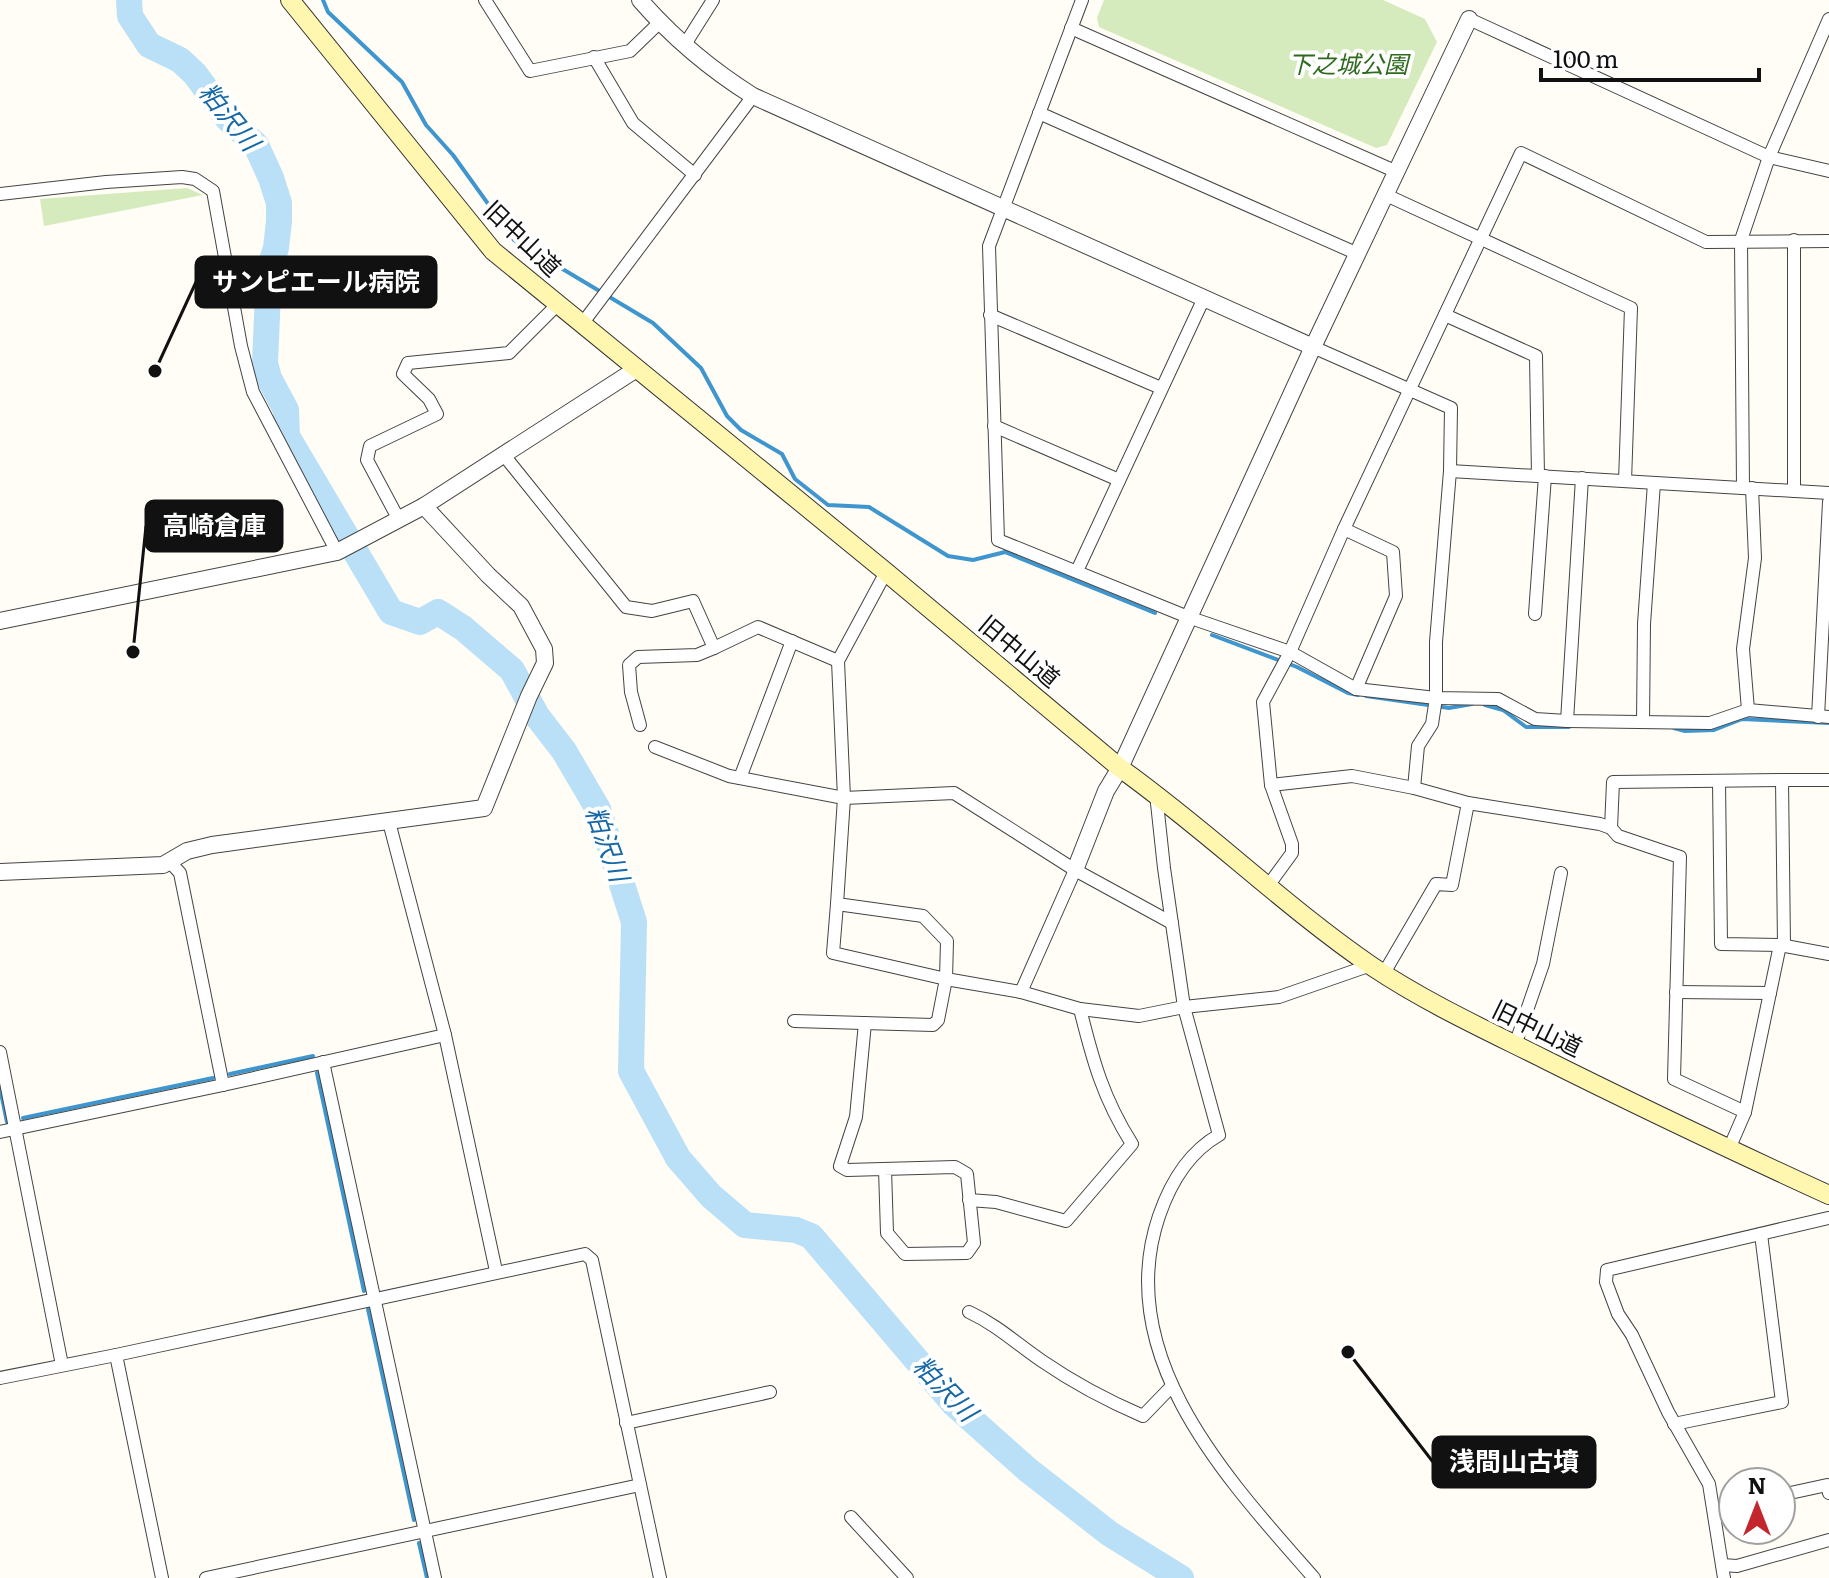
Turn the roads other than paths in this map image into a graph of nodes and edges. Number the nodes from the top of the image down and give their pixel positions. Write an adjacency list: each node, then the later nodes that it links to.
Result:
1 (290, 0): 27 (main road, 旧中山道)
2 (485, 0): 11 (street)
3 (640, 0): 8 (street)
4 (713, 0): 10 (street)
5 (1082, 0): 9 (street)
6 (1469, 19): 14 (street); 16 (street)
7 (1829, 19): 14 (street)
8 (660, 22): 10 (street); 11 (street)
9 (1071, 28): 13 (street); 16 (street)
10 (684, 46): 12 (street)
11 (594, 57): 17 (street)
12 (753, 96): 17 (street); 20 (street)
13 (1039, 113): 20 (street); 25 (street)
14 (1769, 157): 15 (street); 22 (street)
15 (1829, 171)
16 (1397, 172): 19 (street)
17 (695, 175): 30 (street)
18 (0, 194): 50 (street)
19 (1386, 195): 21 (street); 25 (street)
20 (1002, 209): 26 (street); 28 (street)
21 (1480, 237): 22 (street); 29 (street); 41 (street)
22 (1741, 240): 23 (street); 43 (street)
23 (1794, 240): 24 (street); 44 (street)
24 (1829, 241)
25 (1358, 254): 31 (street)
26 (1204, 298): 31 (street); 33 (street)
27 (557, 305): 30 (main road, 旧中山道); 48 (street)
28 (990, 315): 33 (street); 35 (street)
29 (1445, 315): 34 (street); 38 (street)
30 (582, 324): 32 (main road, 旧中山道)
31 (1313, 347): 34 (street); 54 (street)
32 (635, 370): 36 (street); 52 (main road, 旧中山道)
33 (1161, 388): 40 (street)
34 (1410, 390): 37 (street); 49 (street)
35 (994, 426): 40 (street); 51 (street)
36 (503, 454): 47 (street); 57 (street)
37 (1450, 471): 38 (street); 61 (street)
38 (1541, 476): 39 (street); 53 (street)
39 (1582, 478): 41 (street); 64 (street)
40 (1119, 480): 51 (street)
41 (1625, 481): 42 (street)
42 (1654, 483): 43 (street); 65 (street)
43 (1748, 488): 44 (street); 62 (street)
44 (1794, 491): 45 (street)
45 (1829, 493)
46 (1829, 502): 63 (street)
47 (424, 506): 48 (street); 78 (street)
48 (399, 520): 50 (street)
49 (1344, 529): 58 (street); 60 (street)
50 (341, 550): 55 (street)
51 (1077, 571): 54 (street)
52 (886, 572): 59 (street); 68 (main road, 旧中山道)
53 (1535, 614)
54 (1188, 617): 58 (street); 68 (street)
55 (0, 621)
56 (792, 641): 57 (street); 59 (street); 69 (street)
57 (714, 648): 66 (street)
58 (1290, 652): 60 (street); 73 (street)
59 (838, 661): 76 (street)
60 (1356, 689): 61 (street)
61 (1436, 698): 64 (street); 74 (street)
62 (1748, 710): 63 (street); 65 (street)
63 (1824, 717)
64 (1567, 721): 65 (street)
65 (1643, 722)
66 (640, 725)
67 (655, 747): 69 (street)
68 (1120, 768): 75 (main road, 旧中山道); 81 (street)
69 (740, 778): 76 (street)
70 (1782, 780): 71 (street); 72 (street); 87 (street)
71 (1829, 780)
72 (1719, 781): 79 (street); 87 (street)
73 (1271, 785): 74 (street); 84 (street)
74 (1414, 788): 77 (street)
75 (1156, 794): 84 (main road, 旧中山道); 86 (street)
76 (844, 798): 81 (street); 85 (street)
77 (1468, 803): 79 (street); 89 (street)
78 (389, 822): 80 (street); 98 (street)
79 (1611, 828): 92 (street)
80 (170, 862): 82 (street); 102 (street)
81 (1075, 870): 86 (street); 91 (street)
82 (0, 872)
83 (1561, 873): 99 (street)
84 (1268, 886): 89 (main road, 旧中山道)
85 (837, 904): 90 (street); 90 (street)
86 (1172, 923): 94 (street)
87 (1782, 945): 88 (street); 93 (street)
88 (1829, 954)
89 (1377, 969): 94 (street); 99 (main road, 旧中山道)
90 (946, 979): 91 (street); 97 (street)
91 (1021, 992): 95 (street)
92 (1676, 992): 93 (street); 103 (street)
93 (1770, 993): 103 (street)
94 (1184, 1007): 95 (street); 119 (street)
95 (1080, 1009): 109 (street)
96 (794, 1021): 97 (street)
97 (865, 1023): 107 (street)
98 (445, 1035): 101 (street); 113 (street)
99 (1515, 1045): 106 (main road, 旧中山道)
100 (0, 1052): 104 (street)
101 (323, 1062): 102 (street); 114 (street)
102 (223, 1085): 104 (street)
103 (1745, 1112): 106 (street)
104 (16, 1128): 105 (street); 117 (street)
105 (0, 1132)
106 (1729, 1149): 108 (main road, 旧中山道)
107 (885, 1169): 109 (street); 109 (street)
108 (1829, 1195)
109 (969, 1200)
110 (1829, 1211): 111 (street)
111 (1829, 1220): 112 (street)
112 (1761, 1234): 122 (street); 122 (street)
113 (496, 1271): 114 (street); 121 (street)
114 (374, 1298): 116 (street); 127 (street)
115 (969, 1312): 119 (street)
116 (116, 1355): 117 (street); 130 (street)
117 (62, 1365): 118 (street)
118 (0, 1378)
119 (1172, 1386): 135 (street)
120 (770, 1392): 121 (street)
121 (626, 1423): 123 (street)
122 (1674, 1424): 129 (street)
123 (640, 1485): 127 (street); 133 (street)
124 (1797, 1492): 125 (street)
125 (1829, 1493)
126 (851, 1517): 134 (street)
127 (425, 1530): 131 (street); 132 (street)
128 (1829, 1540): 129 (street)
129 (1723, 1571)
130 (162, 1578)
131 (206, 1578)
132 (435, 1578)
133 (660, 1578)
134 (907, 1578)
135 (1314, 1578)

